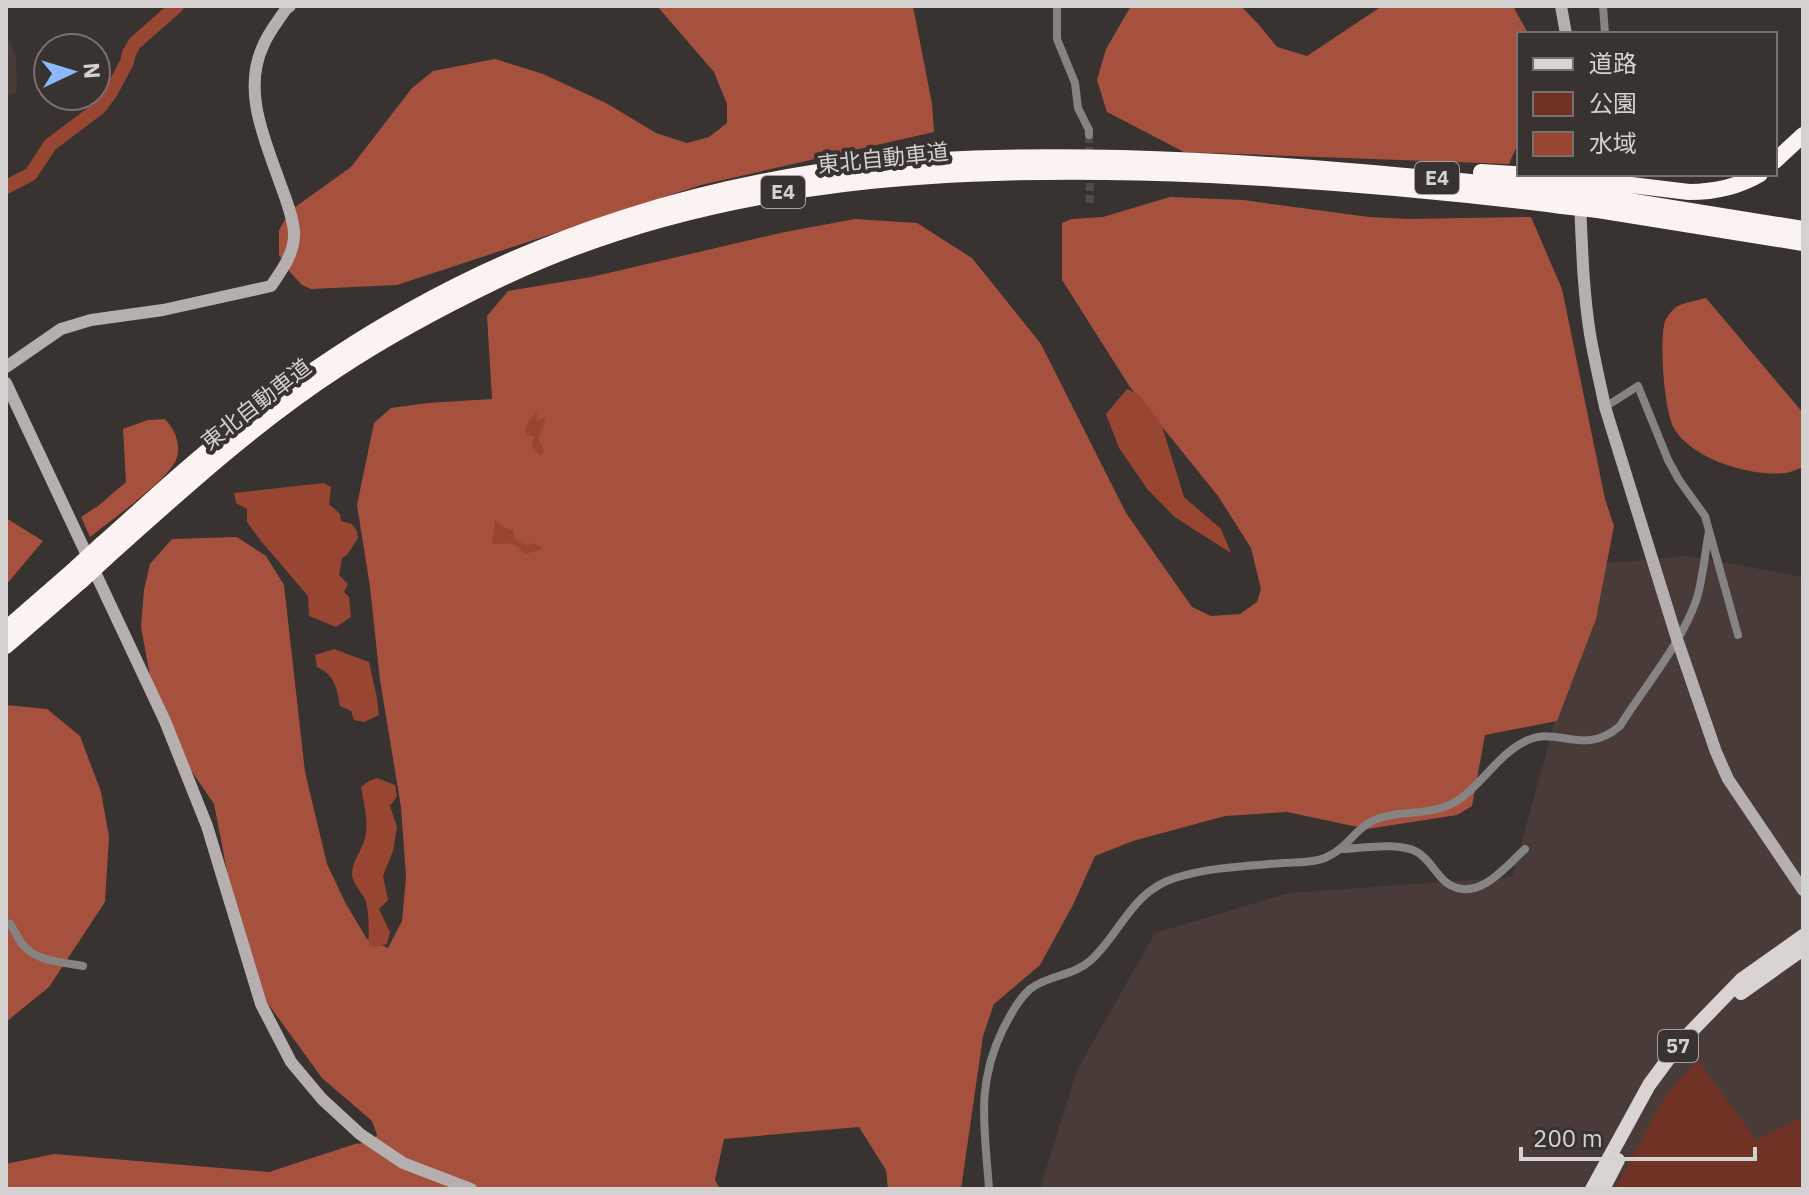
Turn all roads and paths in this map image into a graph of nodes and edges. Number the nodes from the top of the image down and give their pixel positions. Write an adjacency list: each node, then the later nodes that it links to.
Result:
1 (290, 6): 18 (street)
2 (1057, 6): 7 (street)
3 (1561, 6): 5 (street)
4 (1603, 6): 6 (street)
5 (1566, 32)
6 (1605, 32)
7 (1089, 135)
8 (1803, 135): 9 (highway)
9 (1777, 159)
10 (1579, 176): 20 (street)
11 (1756, 176): 13 (highway)
12 (1562, 191): 13 (highway, 東北自動車道 / E4, bridge); 22 (highway, 東北自動車道 / E4); 22 (highway, 東北自動車道 / E4)
13 (1598, 195): 14 (highway, 東北自動車道 / E4); 15 (highway, 東北自動車道 / E4)
14 (1659, 219): 16 (highway, 東北自動車道 / E4); 17 (highway)
15 (1803, 229)
16 (1803, 243)
17 (1803, 250)
18 (6, 367)
19 (6, 383): 35 (street)
20 (1605, 407): 21 (street); 26 (street)
21 (1709, 531): 25 (street); 26 (street)
22 (105, 550): 23 (highway, 東北自動車道 / E4, bridge)
23 (79, 574): 24 (highway, 東北自動車道 / E4); 27 (highway, 東北自動車道 / E4)
24 (6, 629)
25 (1738, 635)
26 (1677, 639): 28 (street); 30 (street)
27 (6, 646)
28 (1343, 849): 29 (street); 36 (street)
29 (1525, 849)
30 (1803, 890)
31 (6, 923): 34 (street)
32 (1803, 936): 37 (main road, 57)
33 (1803, 949): 38 (main road, 57)
34 (83, 966)
35 (471, 1189)
36 (989, 1189)
37 (1592, 1189)
38 (1603, 1189)

